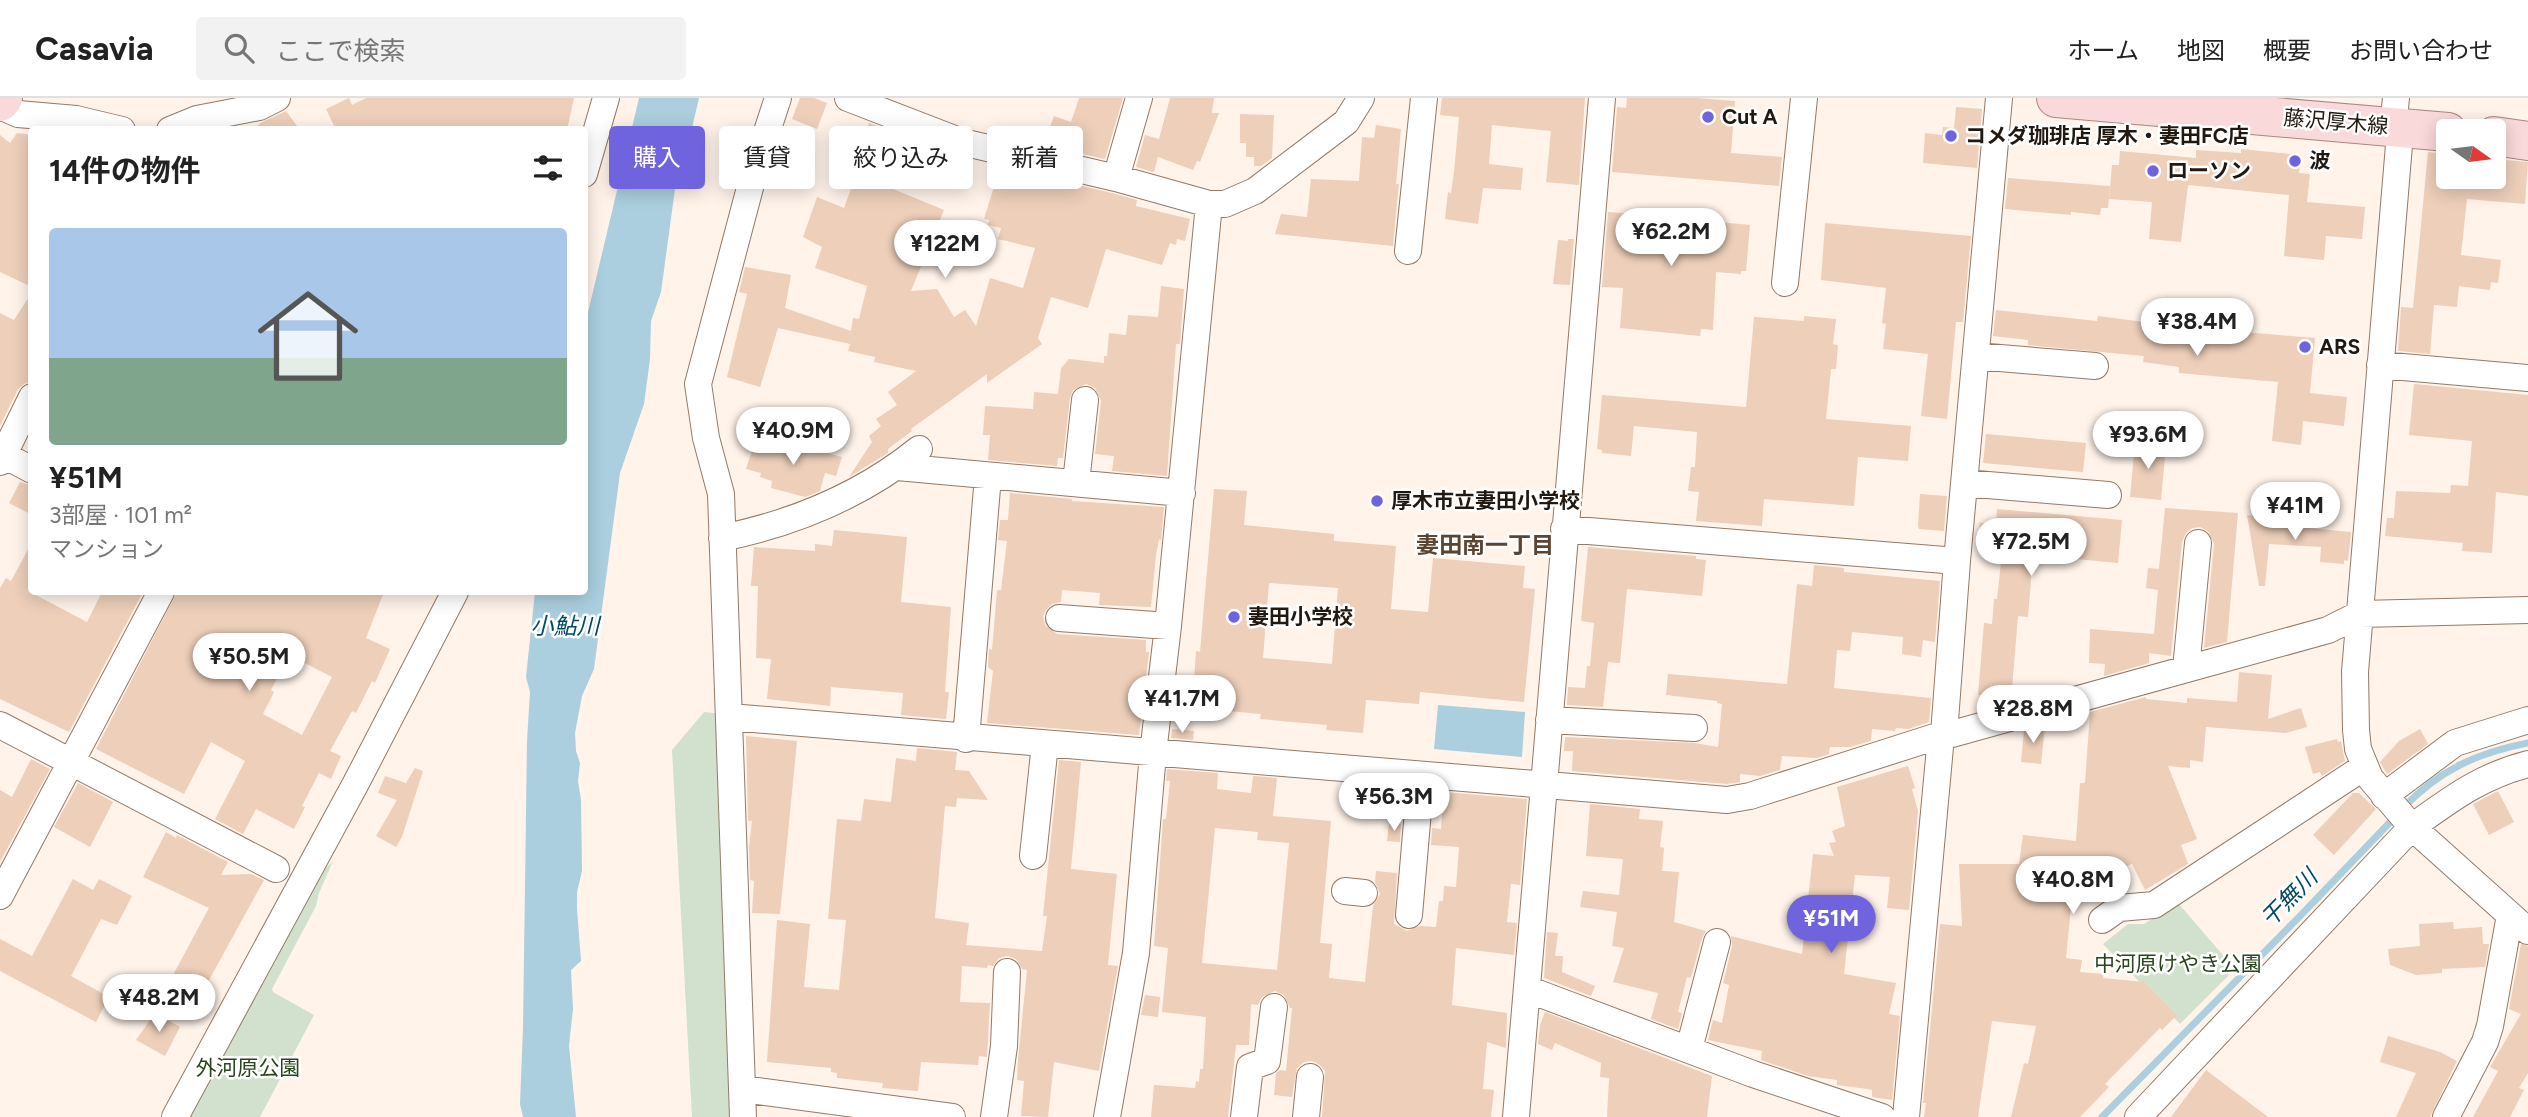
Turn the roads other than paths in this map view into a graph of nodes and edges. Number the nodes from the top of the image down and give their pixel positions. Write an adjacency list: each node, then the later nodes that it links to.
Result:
1 (277, 98): 15 (street)
2 (606, 98): 17 (street)
3 (778, 98): 38 (street)
4 (848, 98): 18 (street)
5 (1139, 98): 18 (street)
6 (1360, 98): 19 (street)
7 (1424, 98): 20 (street)
8 (1602, 98): 37 (street)
9 (1804, 98): 21 (street)
10 (1999, 98): 22 (street)
11 (2056, 98): 13 (main road, 藤沢厚木線)
12 (1, 102): 14 (street)
13 (2394, 113): 16 (main road, 藤沢厚木線); 23 (street)
14 (105, 126)
15 (180, 126)
16 (2436, 128)
17 (588, 160)
18 (1116, 178): 19 (street)
19 (1209, 204): 36 (street)
20 (1408, 251)
21 (1785, 283)
22 (1976, 356): 24 (street); 34 (street)
23 (2380, 365): 25 (street); 44 (street)
24 (2095, 366)
25 (2528, 378)
26 (1085, 400): 33 (street)
27 (28, 405): 29 (street)
28 (919, 449): 30 (street)
29 (1, 457): 31 (street)
30 (897, 467): 32 (street); 38 (street)
31 (28, 468)
32 (988, 476): 33 (street); 54 (street)
33 (1076, 483): 36 (street)
34 (1964, 483): 35 (street); 40 (street)
35 (2097, 486)
36 (1182, 493): 46 (street)
37 (1564, 529): 40 (street); 49 (street)
38 (722, 538): 48 (street)
39 (2198, 543): 47 (street)
40 (1957, 561): 53 (street)
41 (159, 595): 57 (street)
42 (453, 595): 76 (street)
43 (2528, 610): 44 (street)
44 (2360, 614): 47 (street); 59 (street)
45 (1071, 625): 46 (street)
46 (1168, 626): 56 (street)
47 (2186, 669): 53 (street)
48 (730, 718): 54 (street); 75 (street)
49 (1549, 720): 51 (street); 61 (street)
50 (2528, 720): 62 (street)
51 (1679, 722)
52 (0, 725): 57 (street)
53 (1943, 735): 61 (street); 85 (street)
54 (966, 739): 55 (street)
55 (1045, 744): 56 (street); 63 (street)
56 (1153, 752): 60 (street); 80 (street)
57 (71, 761): 64 (street); 65 (street)
58 (2528, 764): 62 (street)
59 (2364, 767): 62 (street); 67 (street)
60 (1421, 776): 61 (street); 66 (street)
61 (1544, 787): 71 (street)
62 (2398, 812): 68 (street); 86 (street)
63 (1033, 856)
64 (276, 869)
65 (0, 896)
66 (1417, 899)
67 (2102, 920)
68 (2519, 923): 87 (street)
69 (1717, 942): 73 (street)
70 (1000, 985): 79 (street)
71 (1527, 989): 73 (street); 83 (street)
72 (1274, 1007): 81 (street)
73 (1689, 1049): 84 (street)
74 (1310, 1077): 82 (street)
75 (742, 1089): 77 (street); 78 (street)
76 (175, 1117)
77 (743, 1117)
78 (952, 1117)
79 (994, 1117)
80 (1107, 1117)
81 (1244, 1117)
82 (1306, 1117)
83 (1516, 1117)
84 (1882, 1117)
85 (1906, 1117)
86 (2138, 1117)
87 (2446, 1117)

